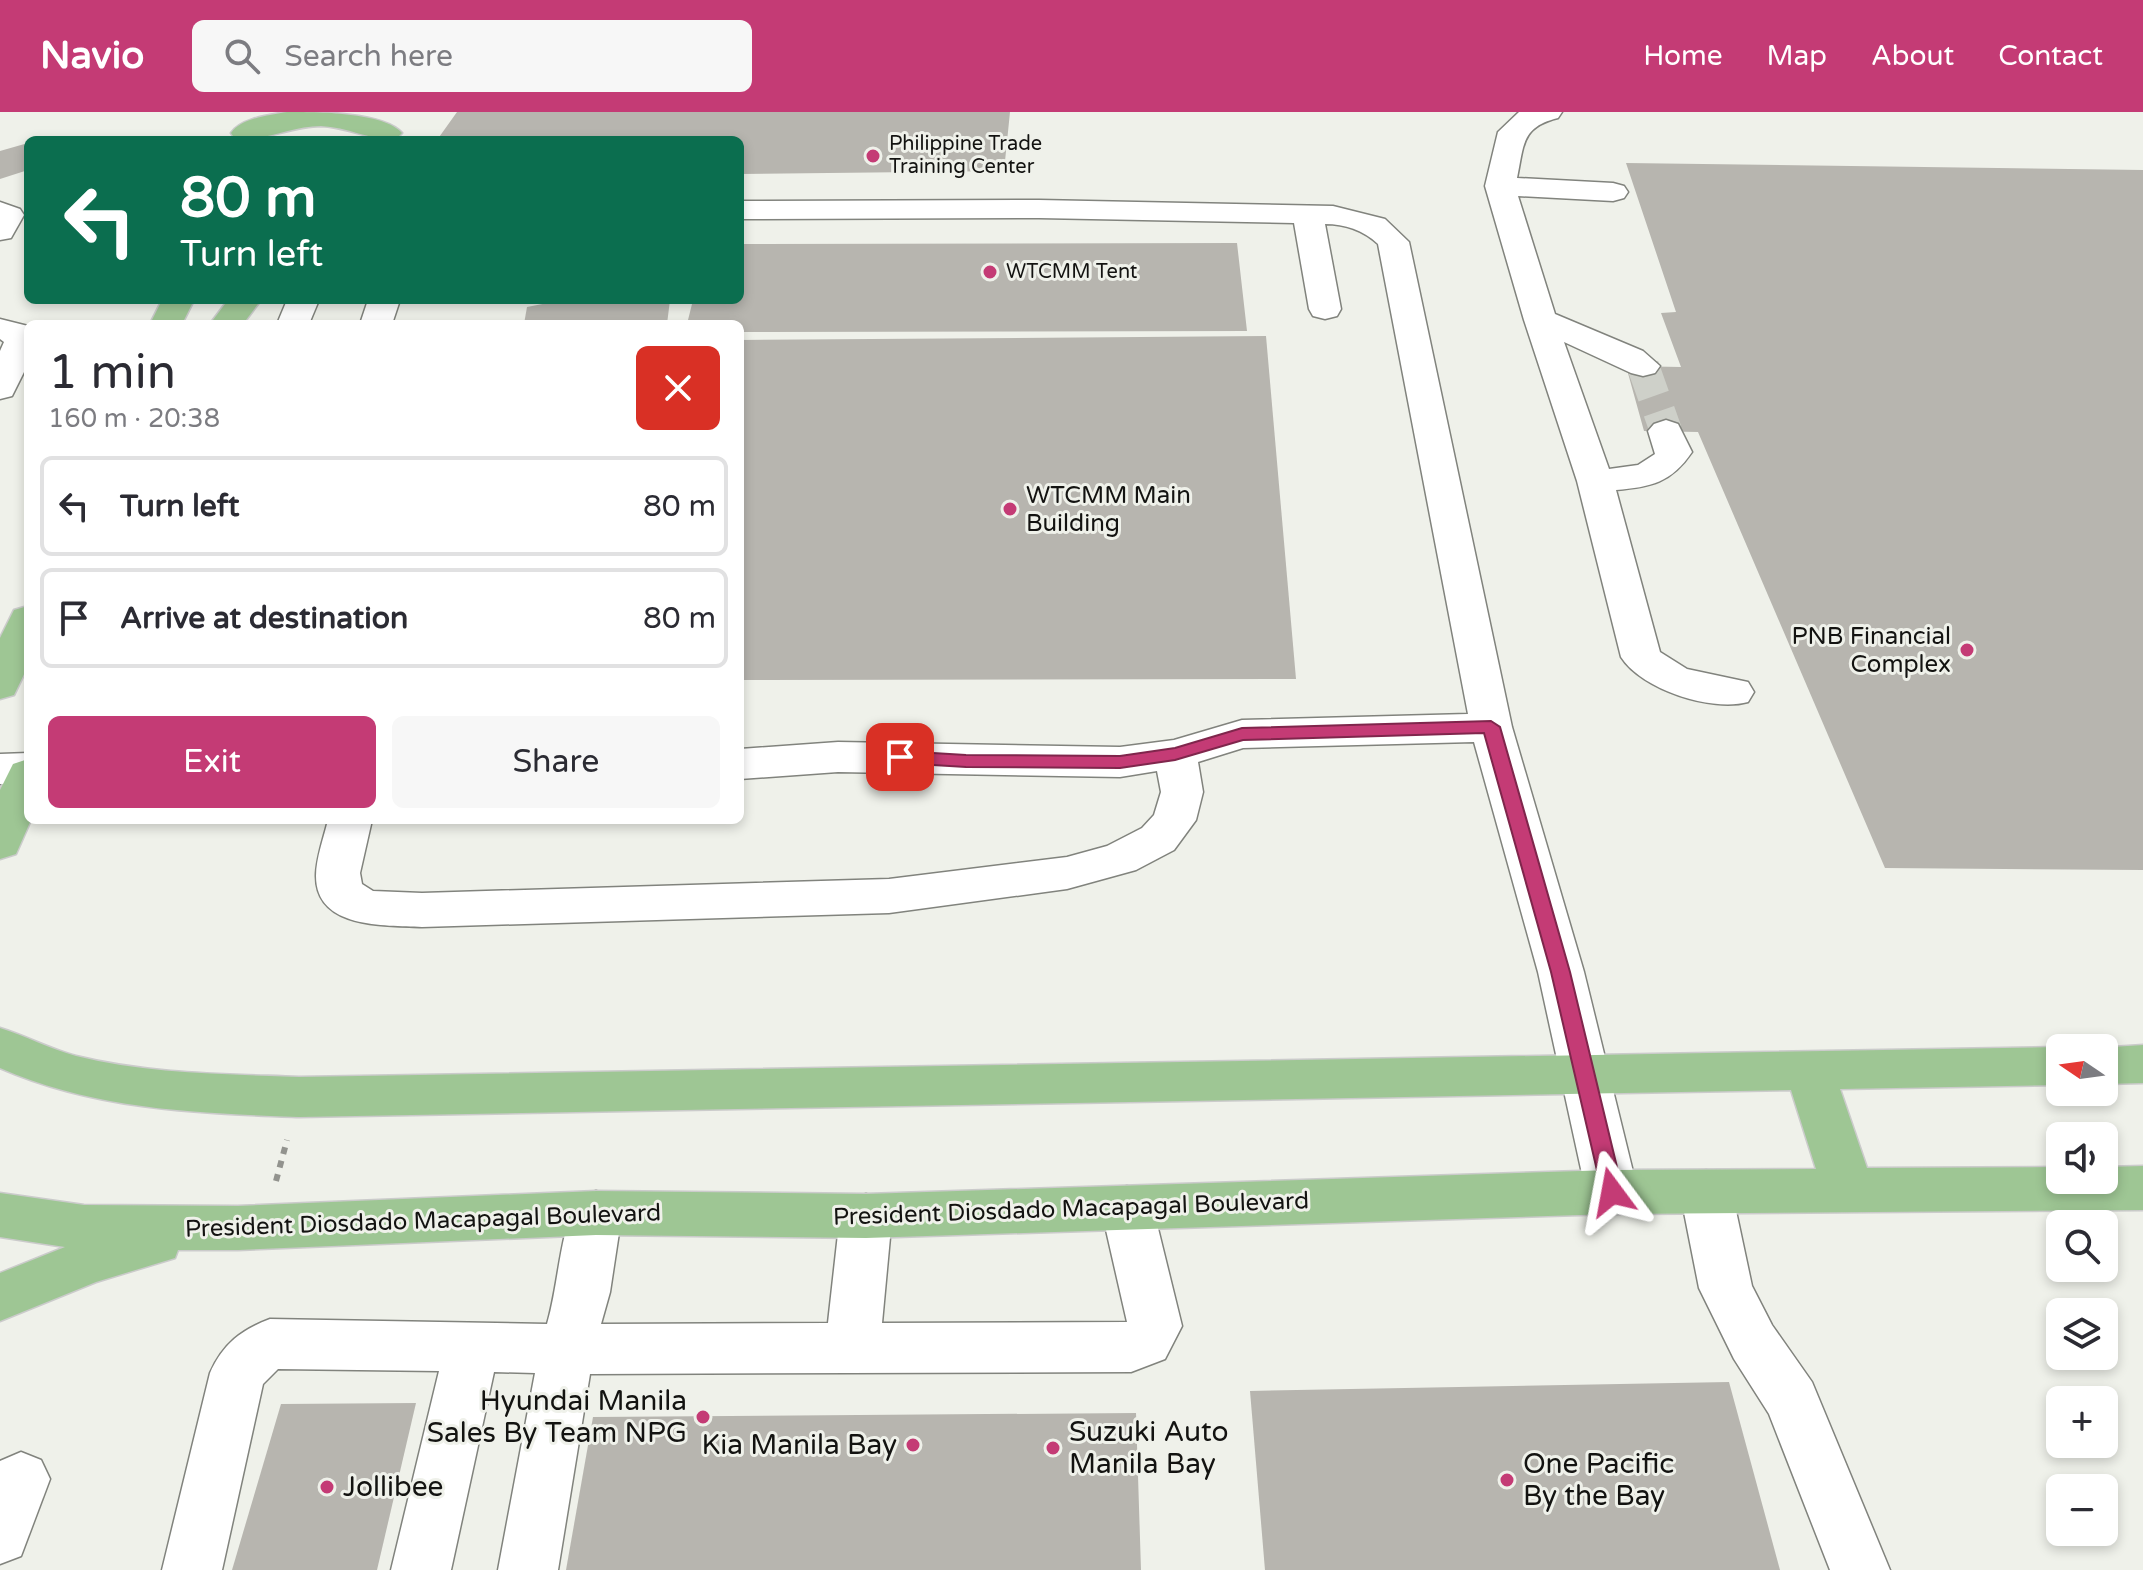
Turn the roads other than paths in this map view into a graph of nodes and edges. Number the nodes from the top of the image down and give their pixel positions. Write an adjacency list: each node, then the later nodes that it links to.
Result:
1 (1548, 112): 4 (lane)
2 (248, 128): 3 (main road)
3 (391, 128)
4 (1500, 186): 6 (lane); 13 (lane)
5 (744, 187): 7 (lane)
6 (1613, 192)
7 (1039, 209): 8 (lane); 9 (lane)
8 (744, 210)
9 (1308, 215): 11 (lane); 24 (lane)
10 (242, 304): 12 (main road)
11 (1325, 309)
12 (229, 320)
13 (1540, 320): 15 (lane); 18 (lane)
14 (0, 329): 16 (lane)
15 (1643, 366)
16 (0, 389)
17 (1666, 431): 18 (lane)
18 (1595, 481): 23 (lane)
19 (24, 590): 20 (main road)
20 (0, 615)
21 (24, 628): 22 (main road)
22 (0, 685)
23 (1734, 692)
24 (1491, 727): 25 (lane); 37 (lane)
25 (1175, 754): 26 (lane); 30 (lane)
26 (744, 764)
27 (0, 769): 28 (lane)
28 (24, 771)
29 (24, 781): 31 (main road)
30 (349, 824)
31 (0, 843)
32 (0, 1047): 37 (main road)
33 (2143, 1064): 34 (main road)
34 (2118, 1065)
35 (2046, 1066): 36 (main road)
36 (1809, 1069): 37 (main road); 39 (main road)
37 (1585, 1072): 40 (lane)
38 (2143, 1188): 39 (main road, President Diosdado Macapagal Boulevard)
39 (1848, 1190): 41 (main road, President Diosdado Macapagal Boulevard)
40 (1612, 1192): 41 (main road, President Diosdado Macapagal Boulevard); 42 (main road, President Diosdado Macapagal Boulevard)
41 (1706, 1192): 56 (lane)
42 (1127, 1208): 45 (main road, President Diosdado Macapagal Boulevard); 50 (lane)
43 (596, 1213): 45 (main road, President Diosdado Macapagal Boulevard); 46 (main road, President Diosdado Macapagal Boulevard); 49 (lane)
44 (0, 1215): 46 (main road, President Diosdado Macapagal Boulevard)
45 (866, 1216): 50 (lane)
46 (250, 1228): 47 (main road)
47 (0, 1297)
48 (472, 1347): 49 (lane); 53 (lane); 54 (lane)
49 (567, 1349): 50 (lane); 55 (lane)
50 (852, 1350)
51 (21, 1479): 52 (lane)
52 (0, 1536)
53 (192, 1570)
54 (421, 1570)
55 (528, 1570)
56 (1860, 1570)

